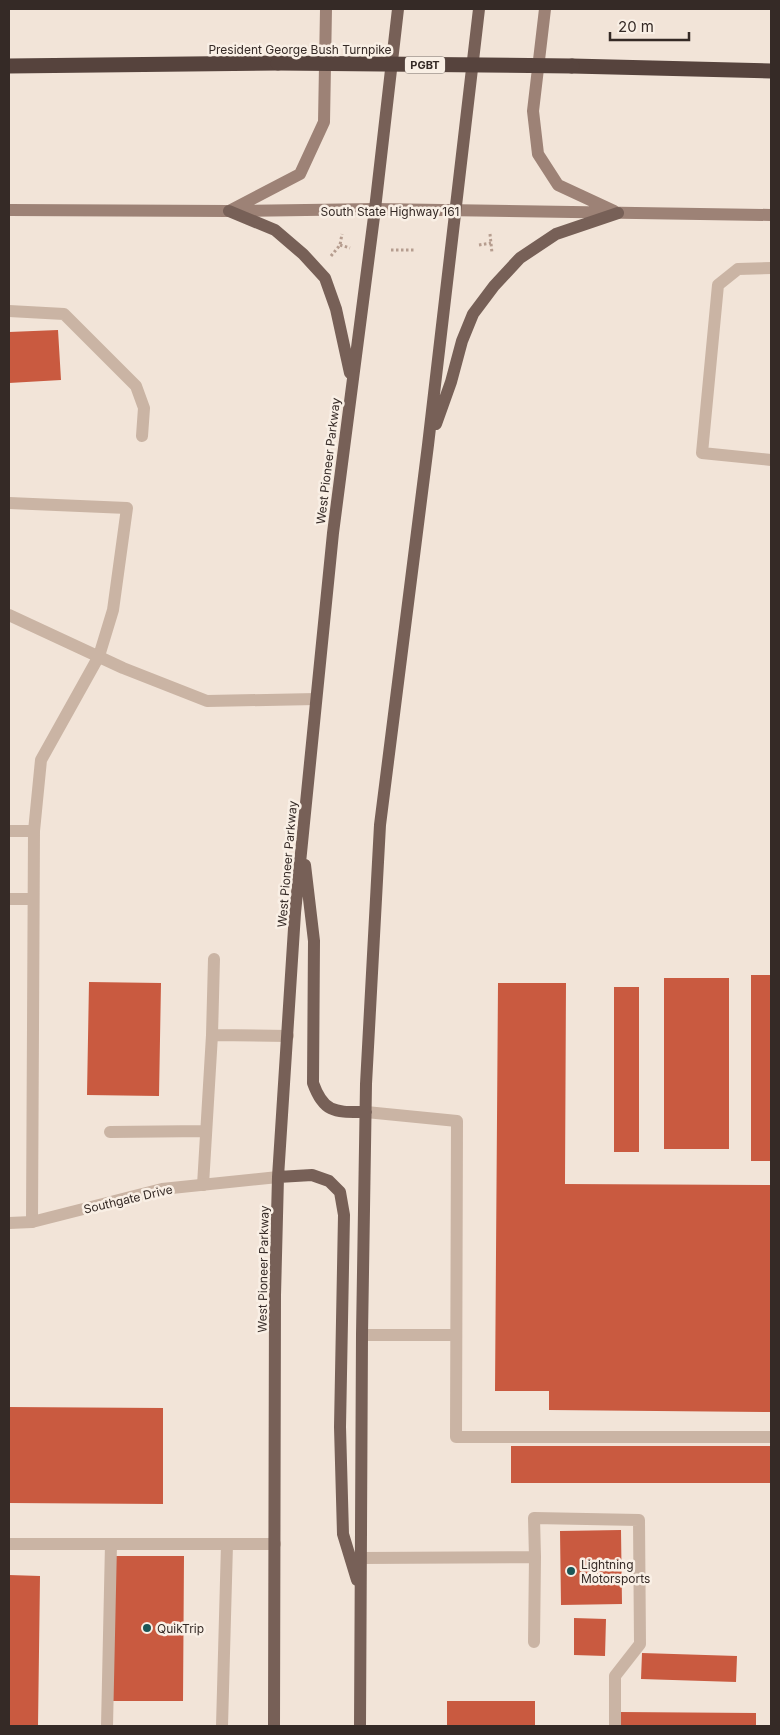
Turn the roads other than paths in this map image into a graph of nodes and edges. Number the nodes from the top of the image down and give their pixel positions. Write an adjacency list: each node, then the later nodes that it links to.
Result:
1 (326, 9): 9 (main road)
2 (398, 9): 7 (main road, West Pioneer Parkway)
3 (479, 9): 10 (main road)
4 (545, 9): 11 (main road)
5 (9, 66): 6 (highway, President George Bush Turnpike / PGBT, bridge)
6 (771, 70)
7 (375, 209): 9 (main road, South State Highway 161); 10 (main road, South State Highway 161); 15 (main road, West Pioneer Parkway)
8 (9, 210): 9 (main road, South State Highway 161)
9 (229, 211): 15 (main road)
10 (456, 211): 11 (main road, South State Highway 161); 17 (main road)
11 (618, 213): 12 (main road, South State Highway 161); 17 (main road)
12 (771, 215)
13 (771, 268): 18 (street)
14 (9, 311): 16 (street)
15 (352, 385): 22 (main road, West Pioneer Parkway)
16 (142, 436)
17 (428, 445): 31 (main road)
18 (771, 460)
19 (9, 503): 21 (street)
20 (9, 615): 21 (street)
21 (99, 656): 22 (street); 24 (street)
22 (316, 698): 25 (main road, West Pioneer Parkway)
23 (9, 831): 24 (street)
24 (34, 831): 27 (street)
25 (302, 848): 30 (main road, West Pioneer Parkway); 31 (main road)
26 (9, 899): 27 (street)
27 (33, 899): 36 (street)
28 (214, 959): 29 (street)
29 (212, 1035): 30 (street); 32 (street)
30 (288, 1036): 34 (main road, West Pioneer Parkway)
31 (366, 1112): 38 (main road); 39 (street)
32 (206, 1131): 33 (street); 35 (street)
33 (110, 1132)
34 (278, 1177): 35 (street, Southgate Drive); 44 (main road, West Pioneer Parkway); 47 (main road)
35 (203, 1185): 36 (street, Southgate Drive)
36 (32, 1222): 37 (street, Southgate Drive)
37 (9, 1223)
38 (362, 1335): 39 (street); 46 (main road)
39 (456, 1335): 40 (street)
40 (771, 1438)
41 (9, 1544): 42 (street)
42 (111, 1544): 43 (street); 49 (street)
43 (228, 1544): 44 (street); 50 (street)
44 (274, 1544): 51 (main road, West Pioneer Parkway)
45 (535, 1557): 46 (street); 48 (street); 53 (street)
46 (361, 1558): 47 (main road)
47 (361, 1594): 52 (main road)
48 (534, 1642)
49 (107, 1726)
50 (222, 1726)
51 (274, 1726)
52 (360, 1726)
53 (615, 1726)

